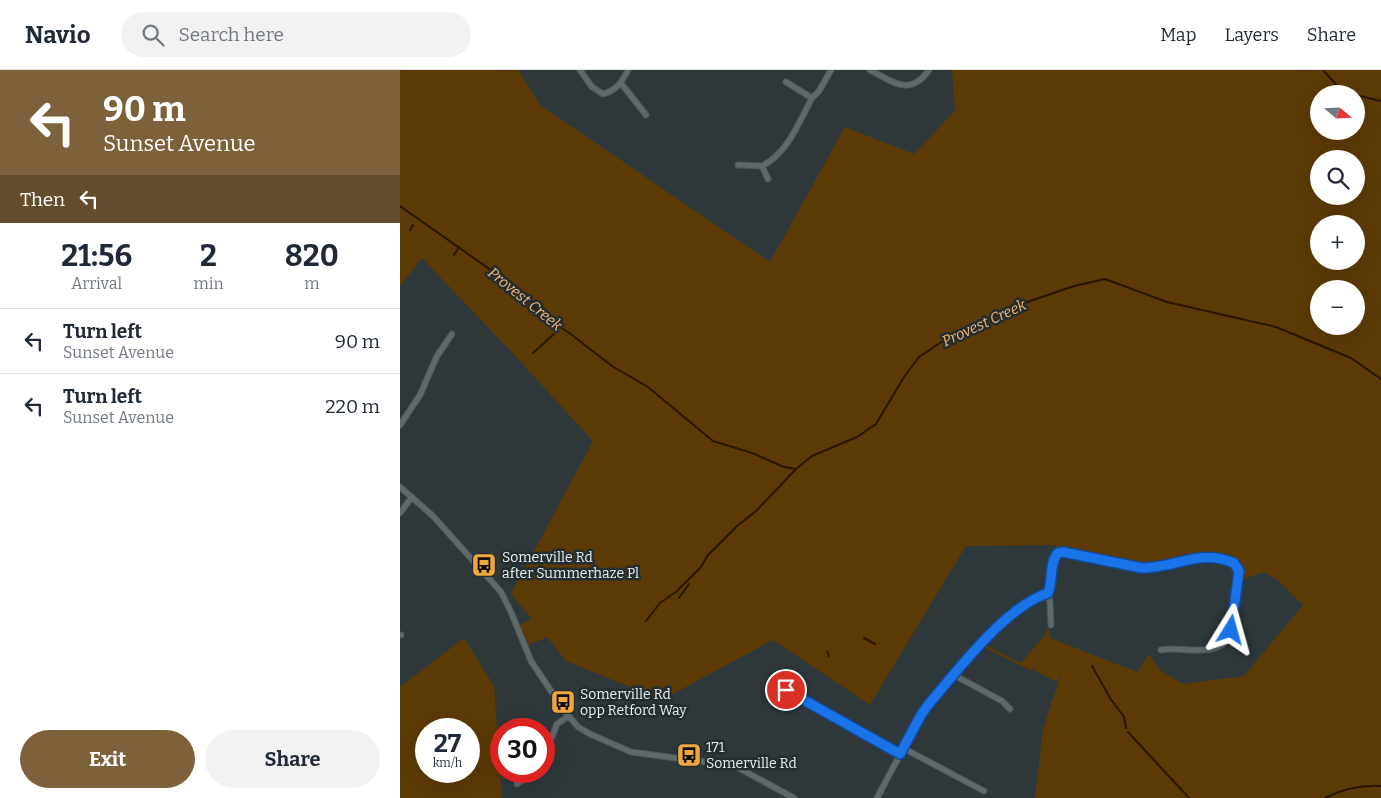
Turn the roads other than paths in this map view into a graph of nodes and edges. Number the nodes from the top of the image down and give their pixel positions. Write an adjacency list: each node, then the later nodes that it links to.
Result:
1 (580, 70): 7 (street)
2 (628, 70): 7 (street)
3 (831, 70): 8 (street)
4 (870, 70): 5 (street)
5 (929, 70)
6 (786, 82): 8 (street)
7 (621, 83): 9 (street)
8 (812, 98): 11 (street)
9 (646, 115)
10 (738, 165): 11 (street)
11 (762, 166): 12 (street)
12 (768, 179)
13 (452, 334): 14 (street)
14 (400, 425)
15 (400, 487): 16 (street)
16 (412, 497): 17 (street); 24 (street)
17 (400, 512)
18 (1048, 593): 19 (street); 20 (street); 21 (street)
19 (1051, 625)
20 (1161, 650)
21 (954, 675): 23 (street); 26 (street)
22 (786, 690): 27 (street)
23 (1010, 709)
24 (568, 716): 25 (street); 29 (street)
25 (555, 729)
26 (903, 748): 27 (street); 28 (street)
27 (900, 754): 30 (street)
28 (984, 791)
29 (794, 798)
30 (877, 798)

